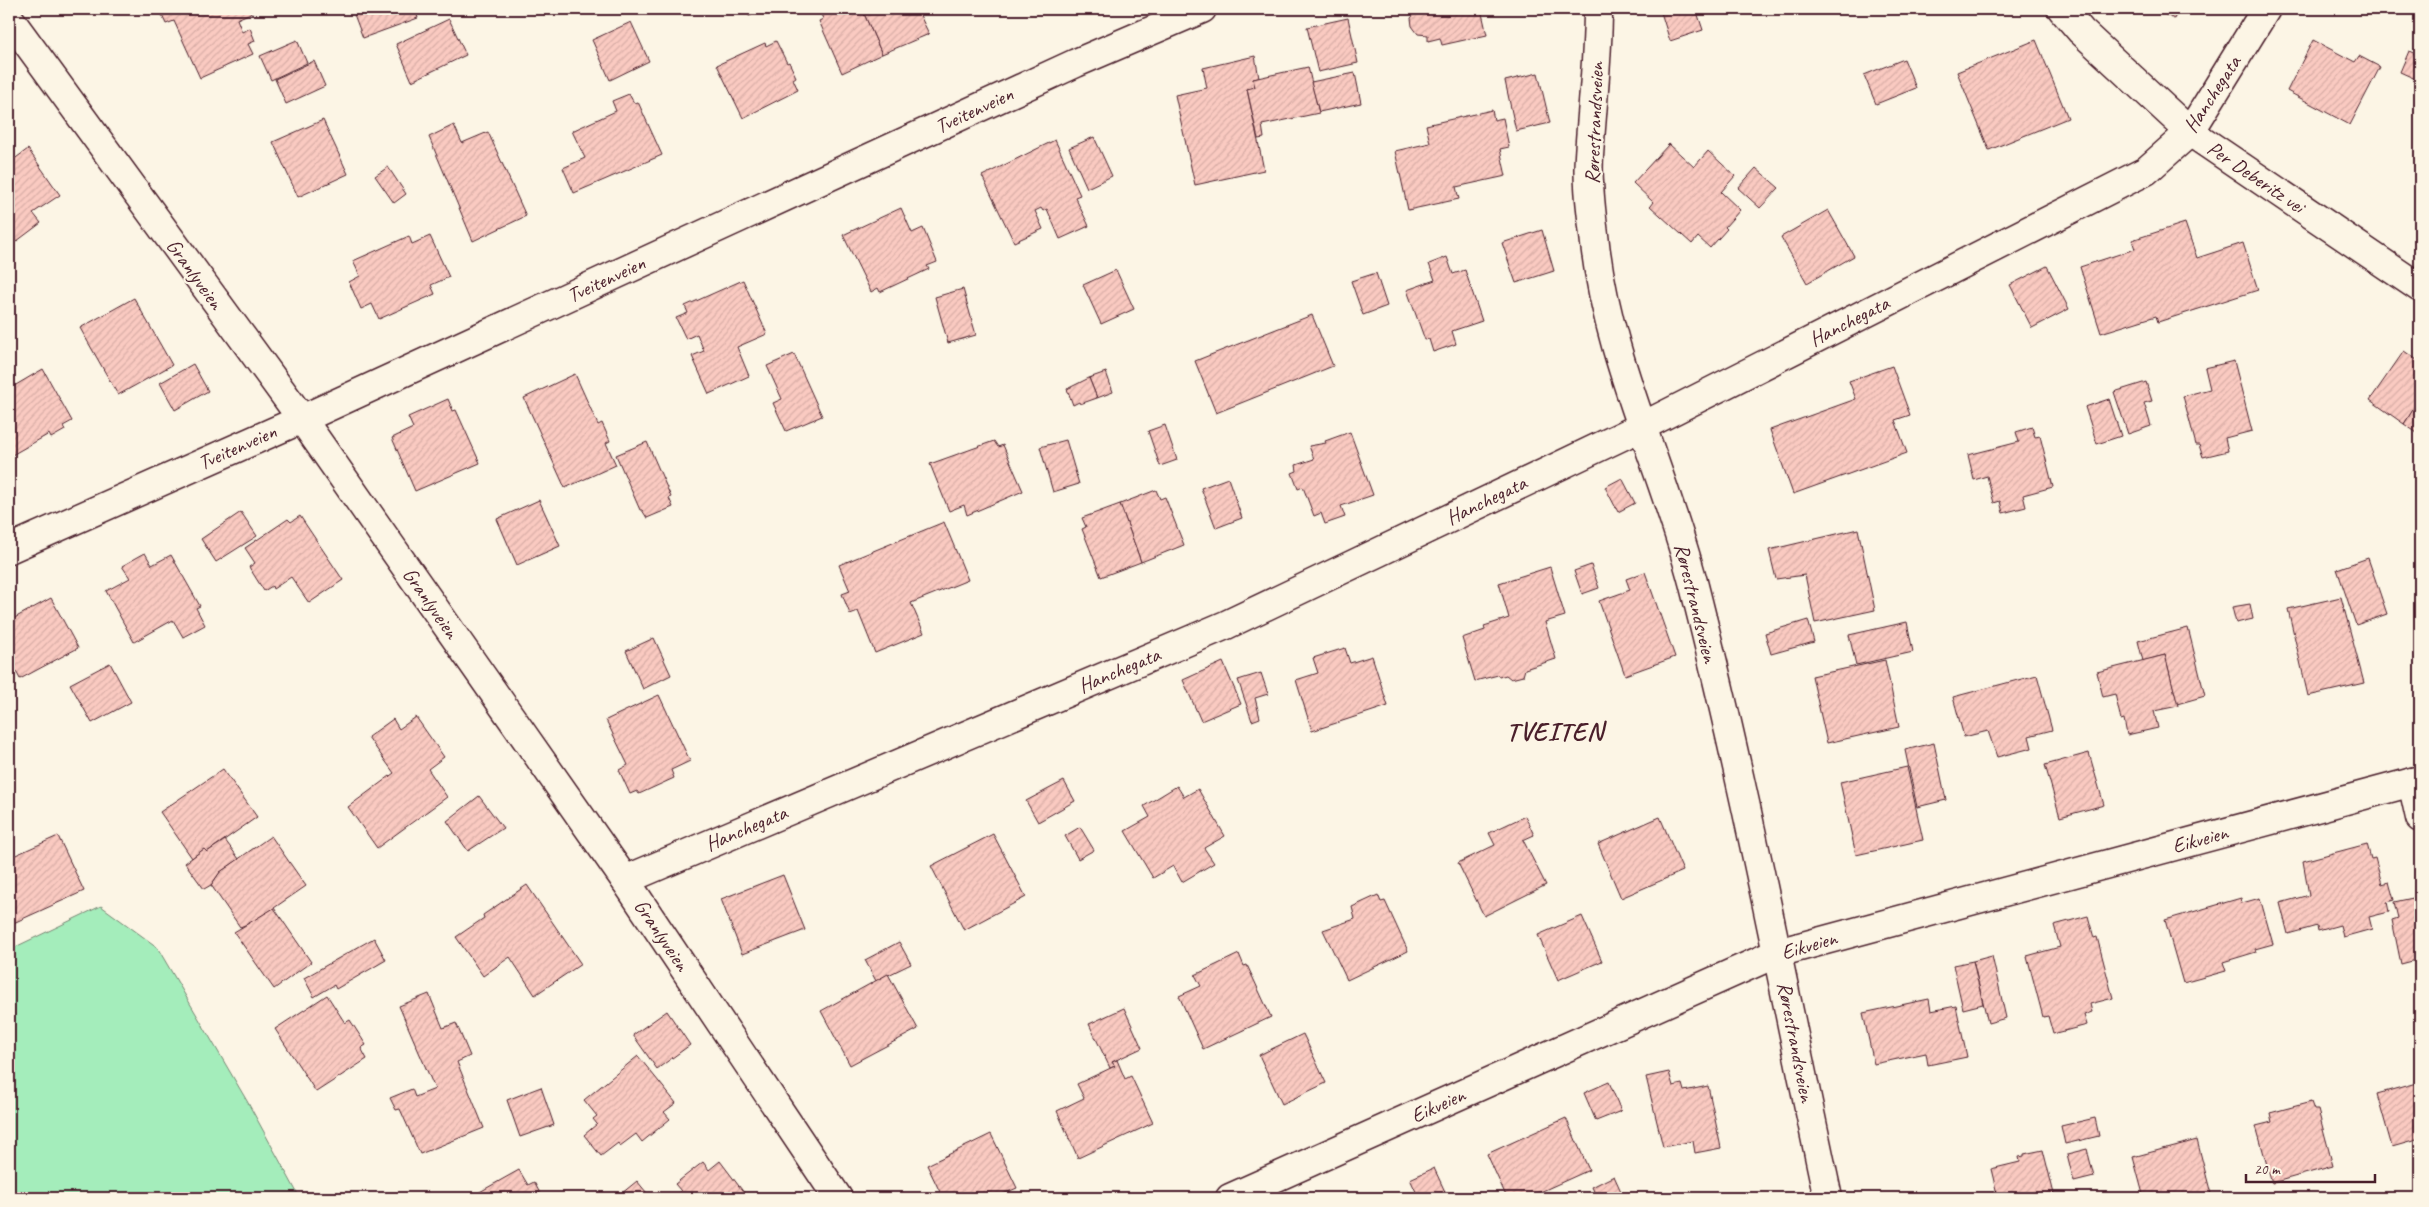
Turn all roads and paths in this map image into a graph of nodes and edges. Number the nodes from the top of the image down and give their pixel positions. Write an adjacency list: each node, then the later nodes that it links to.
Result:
1 (1202, 9): 8 (street, Tveitenveien)
2 (1598, 9): 9 (street, Rørestrandsveien)
3 (2062, 9): 6 (street, Per Deberitz vei)
4 (2266, 9): 6 (street, Hanchegata)
5 (9, 18): 8 (street, Granlyveien)
6 (2190, 132): 7 (street, Per Deberitz vei); 9 (street, Hanchegata)
7 (2420, 288)
8 (302, 418): 10 (street, Tveitenveien); 13 (street, Granlyveien)
9 (1643, 426): 13 (street, Hanchegata); 14 (street, Rørestrandsveien)
10 (9, 549)
11 (2416, 781): 12 (street); 14 (street, Eikveien)
12 (2420, 818)
13 (625, 880): 15 (street, Granlyveien)
14 (1778, 953): 16 (street, Eikveien); 17 (street, Rørestrandsveien)
15 (838, 1198)
16 (1230, 1198)
17 (1828, 1198)

